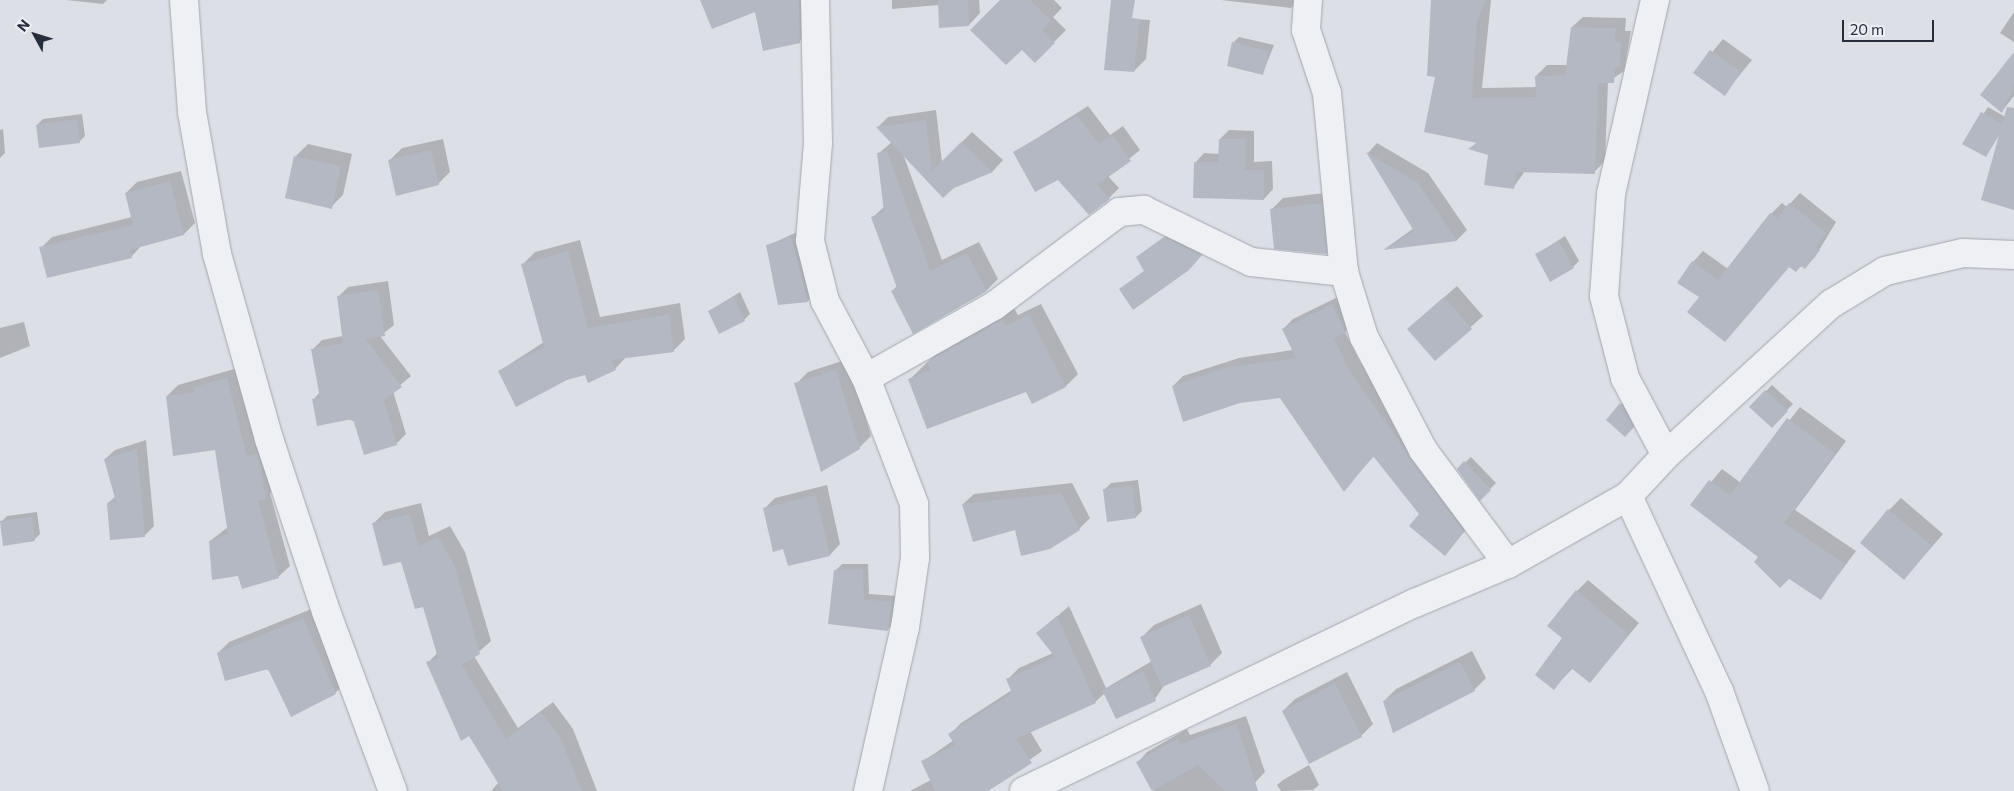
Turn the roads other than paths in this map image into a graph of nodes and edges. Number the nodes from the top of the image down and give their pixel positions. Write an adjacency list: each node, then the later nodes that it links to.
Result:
1 (184, 0): 11 (street)
2 (815, 0): 7 (street)
3 (1308, 0): 6 (street)
4 (1655, 0): 8 (street)
5 (2014, 255): 8 (street)
6 (1344, 272): 7 (street); 10 (street)
7 (866, 378): 12 (street)
8 (1666, 455): 9 (street)
9 (1628, 496): 10 (street); 14 (street)
10 (1508, 564): 13 (street)
11 (393, 791)
12 (868, 791)
13 (1024, 791)
14 (1755, 791)

